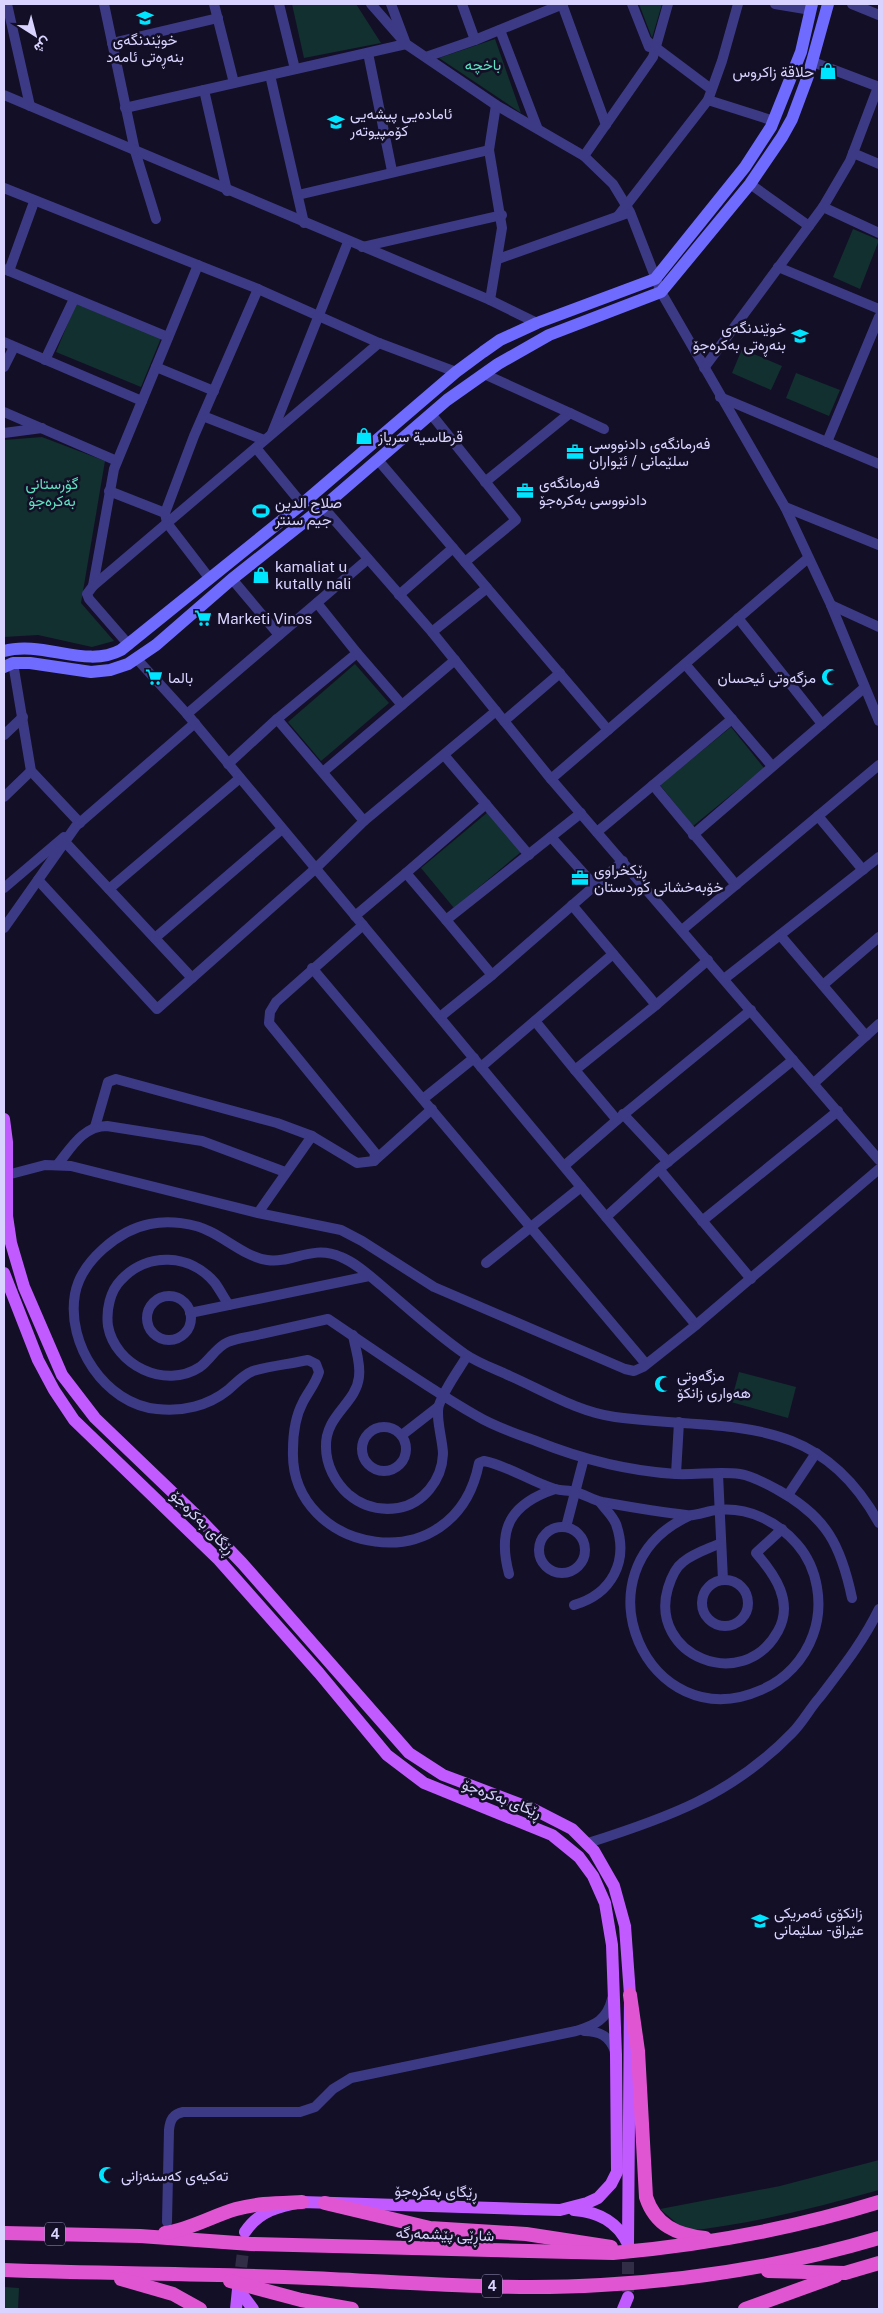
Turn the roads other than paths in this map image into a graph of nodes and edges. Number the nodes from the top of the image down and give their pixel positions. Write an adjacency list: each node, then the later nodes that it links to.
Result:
1 (7, 4): 35 (street)
2 (104, 4): 20 (street)
3 (214, 4): 17 (street)
4 (280, 4): 26 (street)
5 (371, 4): 21 (street)
6 (391, 4): 21 (street)
7 (462, 4): 19 (street)
8 (562, 4): 18 (street); 38 (street)
9 (632, 4): 22 (street)
10 (668, 4): 22 (street)
11 (738, 4): 30 (street)
12 (775, 4): 15 (street)
13 (828, 4): 25 (main road)
14 (852, 4): 16 (street)
15 (812, 7): 37 (main road)
16 (879, 15)
17 (218, 18): 20 (street); 28 (street)
18 (500, 30): 19 (street); 39 (street)
19 (475, 40): 24 (street)
20 (112, 43): 36 (street)
21 (406, 44): 23 (street); 24 (street)
22 (654, 52): 30 (street); 38 (street)
23 (368, 53): 26 (street); 45 (street)
24 (426, 57): 34 (street)
25 (813, 62): 29 (street); 46 (main road)
26 (295, 69): 27 (street)
27 (270, 75): 28 (street); 49 (street)
28 (234, 83): 31 (street)
29 (879, 87): 42 (street)
30 (711, 89): 33 (street)
31 (204, 90): 36 (street); 48 (street)
32 (4, 96): 35 (street)
33 (708, 100): 37 (street); 52 (street)
34 (496, 105): 39 (street); 40 (street)
35 (30, 106): 41 (street)
36 (125, 108): 41 (street)
37 (774, 121): 64 (main road)
38 (606, 125): 43 (street)
39 (537, 127): 43 (street)
40 (489, 150): 45 (street); 53 (street)
41 (135, 151): 48 (street); 54 (street)
42 (853, 153): 44 (street); 51 (street)
43 (584, 156): 52 (street)
44 (879, 164)
45 (392, 171): 49 (street)
46 (750, 184): 56 (street); 66 (main road)
47 (4, 188): 50 (street)
48 (227, 191): 55 (street)
49 (298, 195): 55 (street)
50 (34, 202): 61 (street); 63 (street)
51 (823, 207): 56 (street); 57 (street)
52 (628, 209): 60 (street); 64 (street)
53 (502, 215): 59 (street); 60 (street)
54 (156, 219)
55 (304, 223): 58 (street)
56 (809, 226): 62 (street)
57 (879, 233)
58 (348, 242): 59 (street); 70 (street)
59 (362, 247): 68 (street)
60 (498, 259): 68 (street)
61 (198, 265): 65 (street); 73 (street)
62 (778, 267): 69 (street); 79 (street)
63 (6, 270): 67 (street)
64 (655, 279): 66 (street); 72 (main road)
65 (258, 290): 70 (street); 83 (street)
66 (661, 292): 79 (street); 81 (main road)
67 (74, 299): 73 (street); 76 (street)
68 (490, 300): 72 (street)
69 (879, 309)
70 (319, 315): 74 (street); 95 (street)
71 (879, 318): 96 (street)
72 (537, 323): 80 (main road)
73 (168, 337): 77 (street)
74 (379, 343): 80 (street); 95 (street)
75 (9, 344): 76 (street); 78 (street)
76 (45, 360): 86 (street)
77 (156, 367): 83 (street); 86 (street)
78 (4, 368)
79 (704, 368): 84 (street)
80 (456, 372): 82 (main road)
81 (484, 374): 85 (main road); 89 (street)
82 (438, 388): 85 (main road); 87 (main road)
83 (214, 391): 90 (street)
84 (720, 397): 96 (street); 105 (street)
85 (447, 400): 91 (main road)
86 (142, 401): 99 (street)
87 (415, 407): 91 (main road); 103 (main road)
88 (4, 412): 92 (street)
89 (570, 413): 93 (street); 101 (street)
90 (203, 416): 95 (street); 106 (street)
91 (428, 416): 98 (main road); 101 (street)
92 (45, 428): 94 (street); 99 (street)
93 (604, 430)
94 (4, 433)
95 (268, 437): 97 (street)
96 (826, 442): 100 (street)
97 (256, 448): 103 (street); 106 (street)
98 (378, 460): 104 (main road); 108 (street)
99 (118, 461): 102 (street)
100 (879, 464)
101 (485, 482): 111 (street)
102 (109, 491): 106 (street); 114 (street)
103 (302, 504): 112 (main road)
104 (323, 507): 109 (street); 113 (main road)
105 (785, 507): 107 (street); 110 (street)
106 (166, 518): 112 (street); 114 (street)
107 (879, 544)
108 (453, 548): 111 (street); 116 (street)
109 (368, 559): 116 (street); 117 (street)
110 (807, 559): 118 (street); 119 (street)
111 (465, 562): 115 (street)
112 (210, 579): 123 (main road)
113 (232, 579): 122 (street); 126 (main road)
114 (93, 586): 123 (street)
115 (487, 588): 121 (street); 130 (street)
116 (399, 595): 121 (street)
117 (317, 603): 122 (street); 125 (street)
118 (831, 605): 120 (street); 131 (street)
119 (738, 618): 128 (street); 142 (street)
120 (879, 627)
121 (432, 632): 127 (street)
122 (279, 635): 135 (street)
123 (129, 645): 124 (main road)
124 (4, 652)
125 (357, 653): 133 (street); 137 (street)
126 (136, 658): 129 (main road); 135 (street)
127 (455, 660): 133 (street); 134 (street)
128 (685, 664): 138 (street); 143 (street)
129 (8, 665): 136 (street)
130 (560, 673): 139 (street); 143 (street)
131 (866, 692): 132 (street); 140 (street); 142 (street)
132 (879, 701)
133 (402, 705): 150 (street)
134 (496, 711): 139 (street); 145 (street)
135 (187, 714): 141 (street)
136 (23, 717): 144 (street); 149 (street)
137 (277, 719): 146 (street); 150 (street)
138 (732, 719): 148 (street); 153 (street)
139 (504, 721): 152 (street)
140 (879, 721)
141 (194, 723): 146 (street); 159 (street)
142 (822, 724): 148 (street)
143 (608, 730): 152 (street)
144 (4, 735)
145 (444, 754): 155 (street); 158 (street)
146 (228, 764): 151 (street)
147 (879, 765): 157 (street)
148 (772, 766): 162 (street)
149 (31, 771): 154 (street); 159 (street)
150 (323, 772): 158 (street)
151 (240, 778): 160 (street); 175 (street)
152 (552, 778): 156 (street)
153 (653, 785): 161 (street); 162 (street)
154 (4, 797)
155 (486, 804): 165 (street); 170 (street)
156 (581, 813): 161 (street); 163 (street)
157 (818, 816): 169 (street); 172 (street)
158 (364, 821): 168 (street)
159 (78, 825): 164 (street); 174 (street)
160 (282, 829): 168 (street); 184 (street)
161 (597, 832): 167 (street)
162 (693, 835): 172 (street)
163 (551, 837): 165 (street); 173 (street)
164 (66, 842): 171 (street); 175 (street)
165 (529, 855): 178 (street)
166 (879, 857): 169 (street)
167 (623, 861): 173 (street); 181 (street)
168 (315, 869): 177 (street); 189 (street)
169 (863, 870): 182 (street)
170 (406, 873): 177 (street); 178 (street)
171 (38, 880): 180 (street); 189 (street)
172 (736, 885): 181 (street)
173 (595, 886): 176 (street)
174 (4, 888)
175 (109, 889): 184 (street)
176 (572, 906): 185 (street); 188 (street)
177 (355, 916): 179 (street)
178 (446, 920): 188 (street)
179 (363, 925): 187 (street); 194 (street)
180 (4, 928)
181 (682, 930): 186 (street)
182 (780, 935): 190 (street); 191 (street)
183 (879, 937): 191 (street)
184 (155, 938): 189 (street)
185 (613, 954): 192 (street); 195 (street)
186 (708, 960): 190 (street); 192 (street)
187 (312, 968): 203 (street); 211 (street)
188 (492, 975): 194 (street)
189 (192, 978)
190 (724, 980): 193 (street)
191 (822, 985): 197 (street)
192 (656, 1005): 201 (street)
193 (751, 1010): 199 (street); 206 (street)
194 (440, 1017): 198 (street)
195 (535, 1021): 200 (street); 201 (street)
196 (879, 1024): 197 (street)
197 (866, 1036): 202 (street)
198 (474, 1058): 200 (street); 203 (street)
199 (793, 1060): 202 (street); 212 (street)
200 (481, 1066): 214 (street)
201 (575, 1070): 206 (street)
202 (814, 1083): 205 (street)
203 (423, 1099): 204 (street)
204 (432, 1109): 211 (street); 223 (street)
205 (838, 1111): 210 (street); 222 (street)
206 (620, 1117): 212 (street); 214 (street)
207 (4, 1119): 218 (main road, ڕێگای بەکرەجۆ)
208 (95, 1127): 209 (street); 213 (street); 217 (street)
209 (312, 1136): 211 (street); 217 (street)
210 (879, 1160)
211 (374, 1161)
212 (668, 1162): 215 (street)
213 (58, 1164): 218 (street); 220 (street)
214 (564, 1166): 219 (street)
215 (659, 1169): 221 (street); 222 (street)
216 (879, 1169): 227 (street)
217 (285, 1172): 220 (street)
218 (7, 1175): 257 (main road, ڕێگای بەکرەجۆ)
219 (581, 1187): 221 (street); 223 (street)
220 (258, 1213): 233 (street)
221 (606, 1217): 230 (street)
222 (702, 1221): 227 (street)
223 (531, 1228): 224 (street); 233 (street)
224 (486, 1263)
225 (4, 1273): 258 (main road, ڕێگای بەکرەجۆ)
226 (370, 1276): 228 (street); 232 (street); 242 (street)
227 (750, 1278): 230 (street)
228 (229, 1305): 229 (street); 231 (street)
229 (190, 1313): 229 (street)
230 (696, 1325): 233 (street)
231 (353, 1335): 234 (street); 235 (street)
232 (467, 1356): 234 (street); 236 (street)
233 (646, 1364)
234 (444, 1395): 235 (street); 239 (street)
235 (438, 1407): 237 (street)
236 (679, 1422): 238 (street); 240 (street)
237 (402, 1436): 237 (street)
238 (816, 1453): 244 (street); 248 (street)
239 (584, 1458): 240 (street); 243 (street)
240 (676, 1474): 241 (street)
241 (718, 1474): 244 (street); 246 (street)
242 (555, 1489): 243 (street); 252 (street)
243 (576, 1492): 245 (street); 249 (street)
244 (788, 1496): 254 (street)
245 (600, 1502): 247 (street); 255 (street)
246 (718, 1510): 247 (street); 250 (street); 251 (street)
247 (690, 1516): 250 (street)
248 (879, 1523)
249 (566, 1527): 249 (street)
250 (782, 1529): 251 (street)
251 (721, 1543): 253 (street)
252 (509, 1574)
253 (723, 1580): 253 (street)
254 (852, 1598)
255 (574, 1605)
256 (879, 1609): 257 (street)
257 (588, 1843): 258 (main road); 259 (main road, ڕێگای بەکرەجۆ)
258 (572, 1850): 260 (main road, ڕێگای بەکرەجۆ)
259 (630, 1995): 266 (main road, ڕێگای بەکرەجۆ); 272 (highway)
260 (612, 1998): 261 (street); 262 (main road, ڕێگای بەکرەجۆ)
261 (576, 2031): 262 (street); 267 (street)
262 (616, 2055): 266 (main road, ڕێگای بەکرەجۆ)
263 (302, 2202): 265 (main road, ڕێگای بەکرەجۆ); 268 (main road, ڕێگای بەکرەجۆ); 270 (highway)
264 (879, 2202): 272 (highway, شاڕێی پێشمەرگە / 4)
265 (325, 2203): 266 (main road, ڕێگای بەکرەجۆ); 273 (highway)
266 (560, 2210)
267 (166, 2222)
268 (245, 2232)
269 (4, 2233): 270 (highway, شاڕێی پێشمەرگە / 4)
270 (140, 2236): 273 (highway, شاڕێی پێشمەرگە / 4)
271 (879, 2238): 276 (highway, 4)
272 (720, 2240): 273 (highway, شاڕێی پێشمەرگە / 4)
273 (672, 2247)
274 (879, 2263): 277 (highway)
275 (4, 2270): 278 (highway, 4)
276 (742, 2270): 277 (highway); 279 (highway, 4)
277 (845, 2273): 286 (highway)
278 (101, 2274): 279 (highway, 4); 281 (highway)
279 (204, 2275): 284 (highway)
280 (628, 2297): 285 (main road)
281 (200, 2309)
282 (236, 2309): 283 (main road)
283 (253, 2309)
284 (352, 2309)
285 (623, 2309)
286 (745, 2309)

